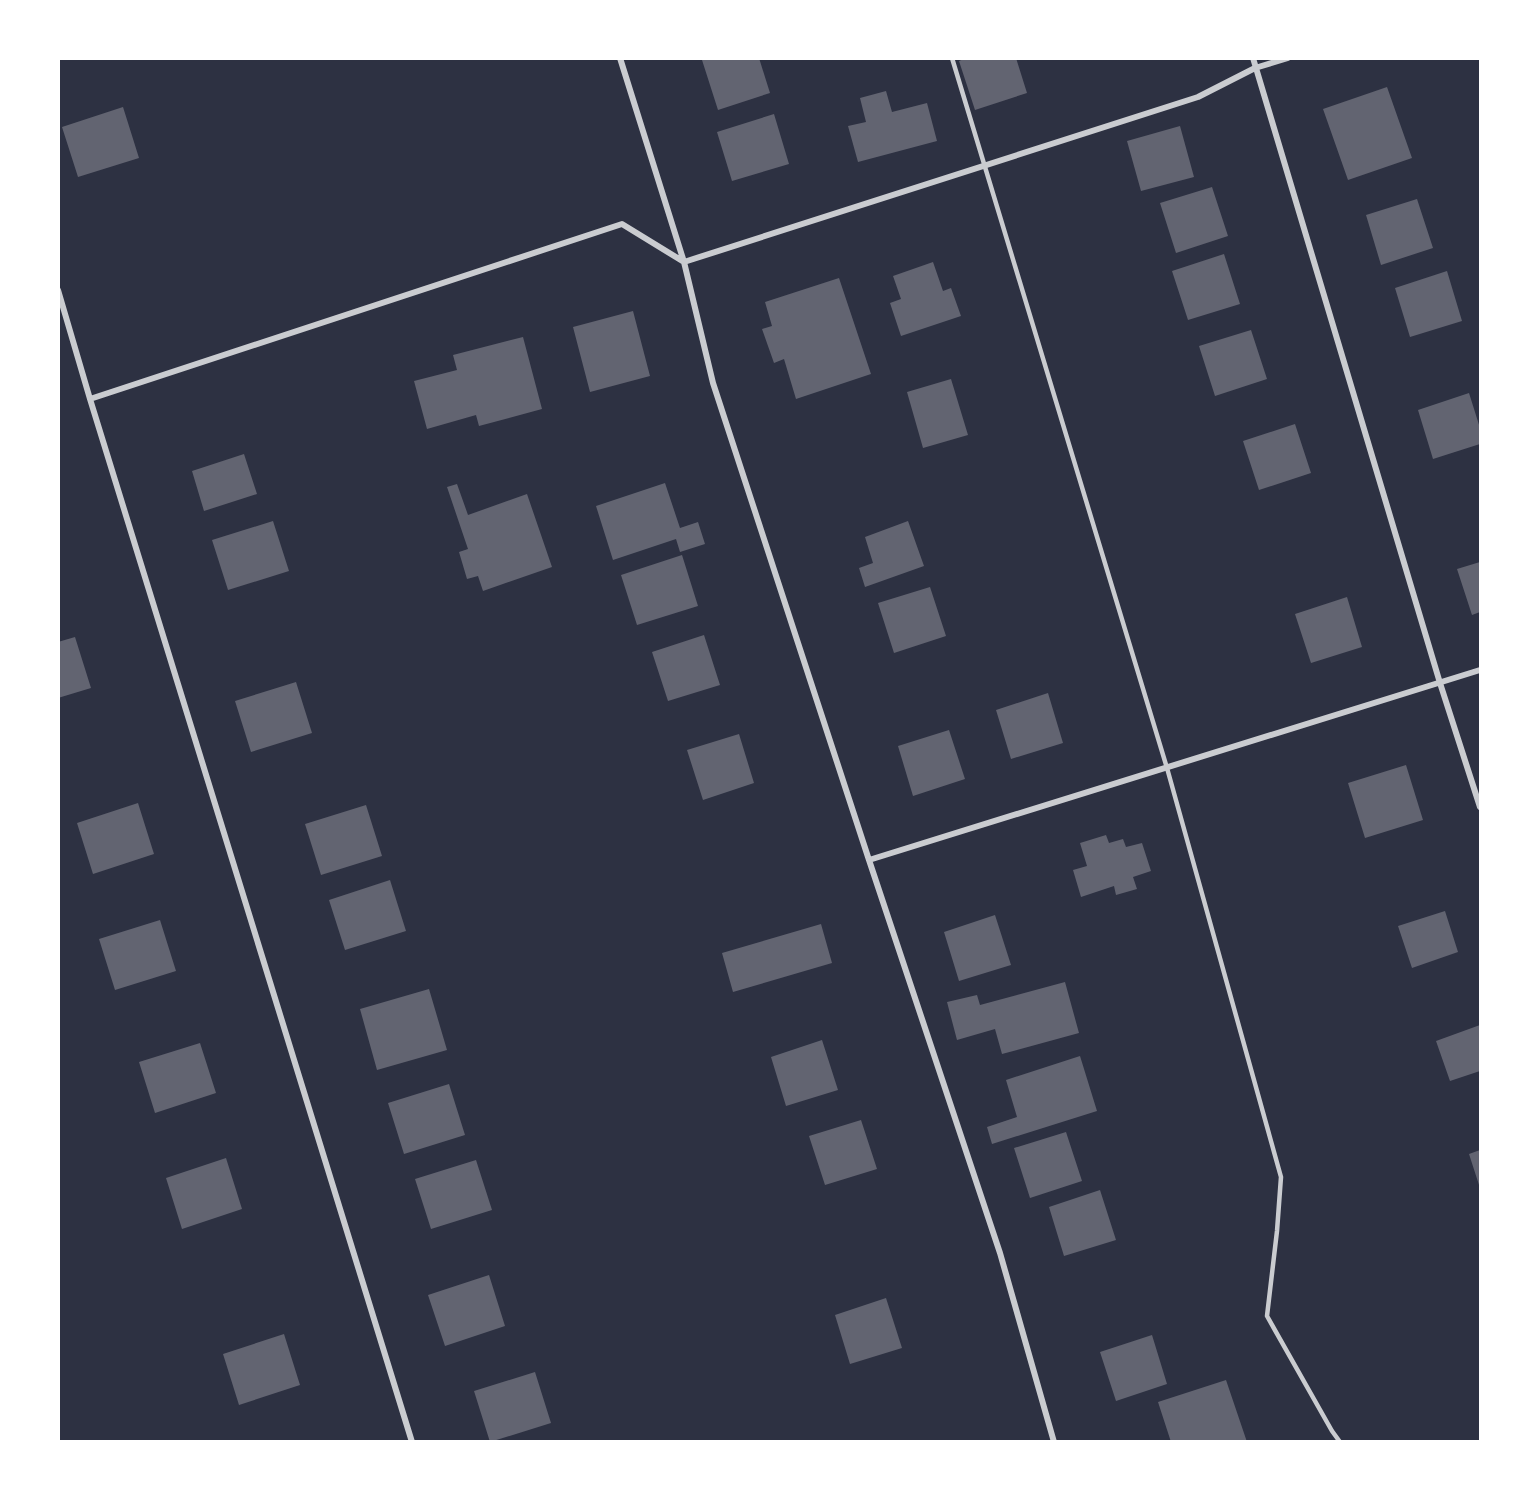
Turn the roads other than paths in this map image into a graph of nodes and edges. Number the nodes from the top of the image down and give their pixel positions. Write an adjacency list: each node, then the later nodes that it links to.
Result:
1 (620, 58): 7 (street)
2 (952, 58): 6 (lane)
3 (1253, 58): 5 (street)
4 (1288, 58): 5 (street)
5 (1256, 68): 6 (street); 11 (street)
6 (985, 165): 7 (street); 12 (lane)
7 (684, 262): 9 (street); 14 (street)
8 (58, 290): 9 (street)
9 (90, 399): 15 (street)
10 (1480, 670): 11 (street)
11 (1440, 682): 12 (street); 13 (street)
12 (1167, 768): 14 (street); 17 (lane)
13 (1480, 807)
14 (869, 860): 16 (street)
15 (412, 1442)
16 (1054, 1442)
17 (1340, 1442)

